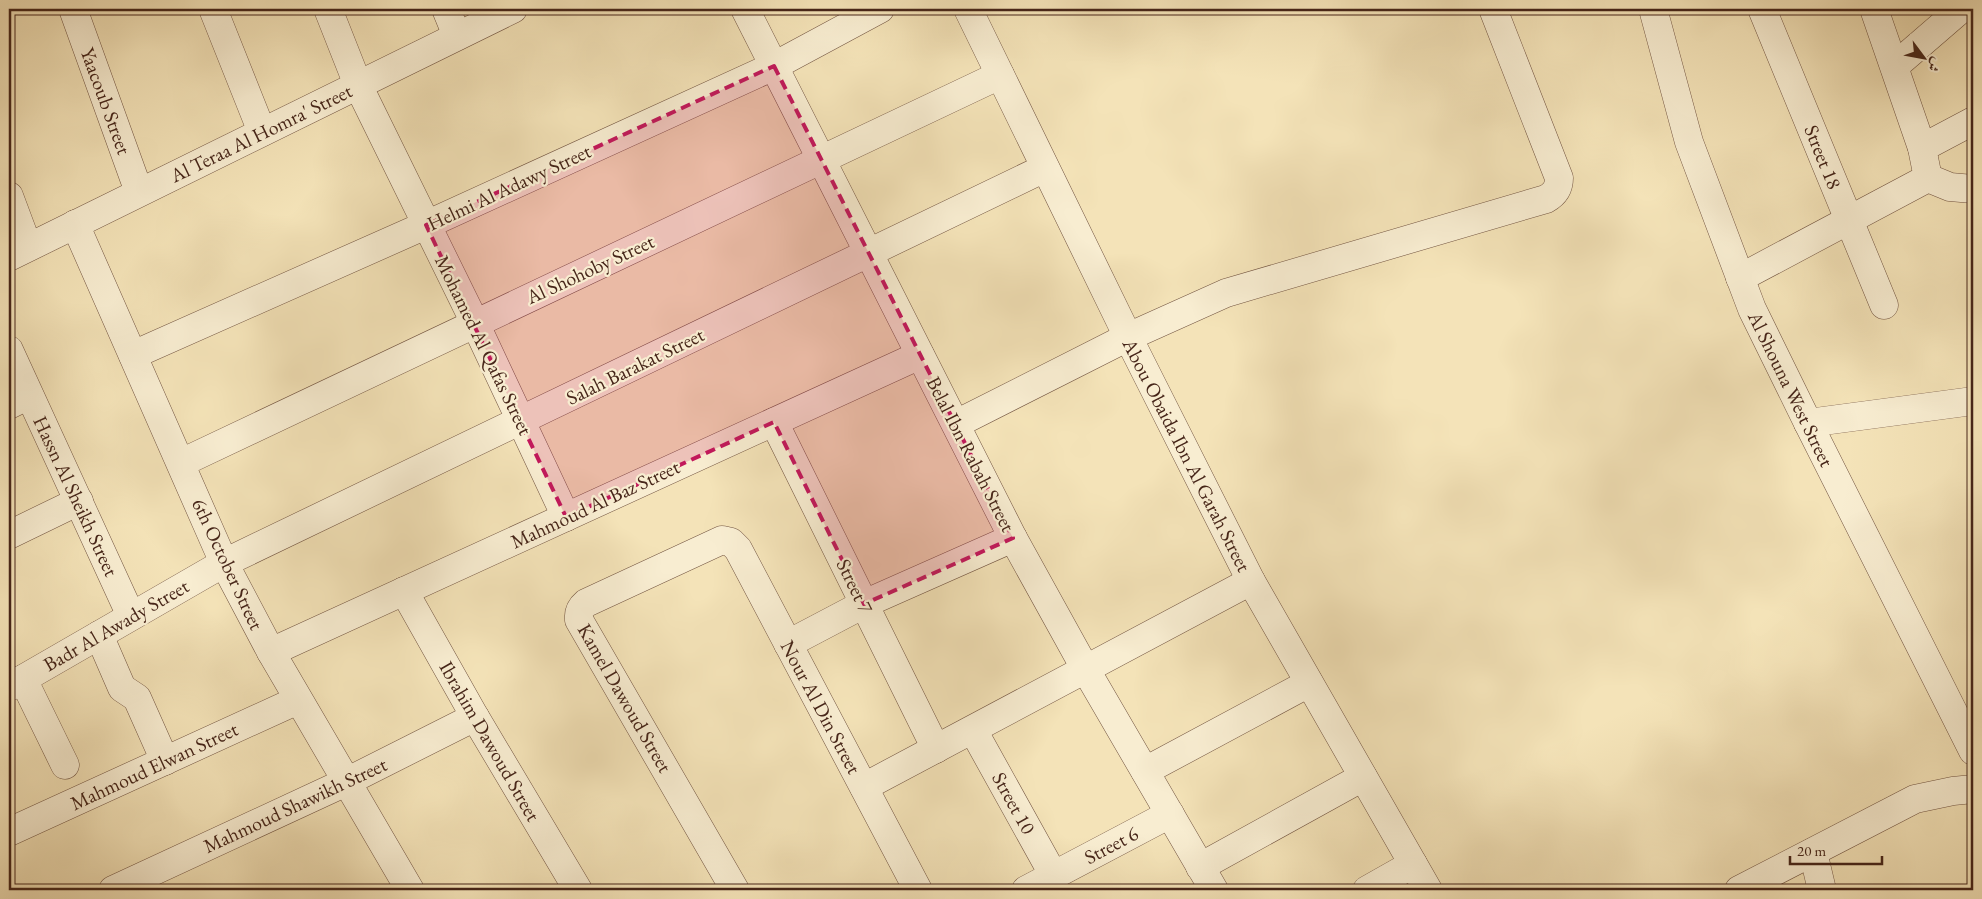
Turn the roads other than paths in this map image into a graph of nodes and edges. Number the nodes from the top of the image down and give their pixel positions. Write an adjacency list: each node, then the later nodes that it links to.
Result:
1 (74, 9): 26 (street, Yaacoub Street)
2 (213, 9): 20 (street)
3 (328, 9): 18 (street, Mohamed Al Qafas Street)
4 (446, 9): 14 (street)
5 (513, 9): 14 (street, Al Teraa Al Homra' Street)
6 (745, 9): 15 (street, Belal Ibn Rabah Street)
7 (1493, 9): 36 (street)
8 (1762, 9): 28 (street, Street 18)
9 (1874, 9): 16 (street)
10 (1960, 9): 16 (street)
11 (872, 11): 15 (street, Helmi Al Adawy Street)
12 (977, 12): 17 (street, Abou Obaida Ibn Al Garah Street)
13 (1662, 12): 33 (street, Al Shouna West Street)
14 (458, 36): 18 (street, Al Teraa Al Homra' Street)
15 (774, 66): 22 (street, Belal Ibn Rabah Street); 30 (street, Helmi Al Adawy Street)
16 (1895, 66): 21 (street)
17 (1000, 75): 22 (street, Al Shohoby Street); 23 (street, Abou Obaida Ibn Al Garah Street)
18 (358, 85): 20 (street, Al Teraa Al Homra' Street); 30 (street, Mohamed Al Qafas Street)
19 (1973, 121): 21 (street)
20 (262, 132): 26 (street, Al Teraa Al Homra' Street)
21 (1922, 148): 24 (street)
22 (821, 159): 32 (street, Belal Ibn Rabah Street); 35 (street, Al Shohoby Street)
23 (1045, 168): 32 (street, Salah Barakat Street); 36 (street, Abou Obaida Ibn Al Garah Street)
24 (1928, 178): 25 (street); 28 (street)
25 (1973, 189)
26 (139, 192): 29 (street, Al Teraa Al Homra' Street)
27 (9, 196): 31 (street)
28 (1849, 220): 33 (street); 34 (street, Street 18)
29 (76, 224): 31 (street, Al Teraa Al Homra' Street); 39 (street, 6th October Street)
30 (426, 225): 35 (street, Mohamed Al Qafas Street); 39 (street, Helmi Al Adawy Street)
31 (18, 252)
32 (869, 253): 38 (street, Belal Ibn Rabah Street); 42 (street, Salah Barakat Street)
33 (1740, 278): 45 (street, Al Shouna West Street)
34 (1884, 304)
35 (476, 324): 42 (street, Mohamed Al Qafas Street); 46 (street, Al Shohoby Street)
36 (1128, 338): 44 (street); 53 (street, Abou Obaida Ibn Al Garah Street)
37 (9, 350): 40 (street, Hassn Al Sheikh Street)
38 (920, 354): 43 (street, Mahmoud Al Baz Street); 44 (street, Belal Ibn Rabah Street)
39 (134, 355): 46 (street, 6th October Street)
40 (19, 400): 47 (street, Hassn Al Sheikh Street)
41 (1973, 401): 45 (street)
42 (520, 421): 48 (street, Mohamed Al Qafas Street); 52 (street, Salah Barakat Street)
43 (774, 422): 48 (street, Mahmoud Al Baz Street); 55 (street, Street 7)
44 (956, 424): 50 (street, Belal Ibn Rabah Street)
45 (1808, 424): 67 (street, Al Shouna West Street)
46 (181, 463): 52 (street, 6th October Street)
47 (78, 501): 49 (street); 56 (street, Hassn Al Sheikh Street)
48 (566, 517): 54 (street, Mahmoud Al Baz Street)
49 (9, 535)
50 (1013, 538): 55 (street); 60 (street, Belal Ibn Rabah Street)
51 (714, 543): 58 (street, Nour Al Din Street); 84 (street, Kamel Dawoud Street)
52 (224, 564): 56 (street, Badr Al Awady Street); 59 (street, 6th October Street)
53 (1250, 581): 60 (street); 62 (street, Abou Obaida Ibn Al Garah Street)
54 (404, 591): 59 (street, Mahmoud Al Baz Street); 64 (street, Ibrahim Dawoud Street)
55 (864, 604): 58 (street); 66 (street, Street 7)
56 (131, 616): 57 (street, Badr Al Awady Street)
57 (99, 634): 61 (street, Badr Al Awady Street); 68 (street)
58 (788, 644): 73 (street, Nour Al Din Street)
59 (270, 652): 63 (street, 6th October Street)
60 (1086, 670): 65 (street); 70 (street, Belal Ibn Rabah Street)
61 (16, 683): 69 (street)
62 (1309, 683): 70 (street); 71 (street, Abou Obaida Ibn Al Garah Street)
63 (298, 700): 68 (street, Mahmoud Elwan Street); 72 (street, 6th October Street)
64 (475, 717): 72 (street, Mahmoud Shawikh Street); 83 (street, Ibrahim Dawoud Street)
65 (973, 730): 66 (street); 80 (street, Street 10)
66 (936, 749): 73 (street)
67 (1973, 751)
68 (165, 761): 76 (street, Mahmoud Elwan Street)
69 (65, 765)
70 (1144, 771): 75 (street, Belal Ibn Rabah Street)
71 (1363, 777): 78 (street, Abou Obaida Ibn Al Garah Street); 79 (street)
72 (346, 782): 81 (street, Mahmoud Shawikh Street); 82 (street, 6th October Street)
73 (864, 787): 85 (street, Nour Al Din Street)
74 (1973, 789): 77 (street)
75 (1170, 814): 79 (street, Belal Ibn Rabah Street); 80 (street, Street 6)
76 (9, 832)
77 (1813, 852): 90 (street); 91 (street)
78 (1413, 864): 88 (street); 89 (street, Abou Obaida Ibn Al Garah Street)
79 (1200, 867): 87 (street, Belal Ibn Rabah Street)
80 (1054, 876): 86 (street, Street 6)
81 (113, 890)
82 (410, 890)
83 (578, 890)
84 (735, 890)
85 (918, 890)
86 (1026, 890)
87 (1214, 890)
88 (1367, 890)
89 (1428, 890)
90 (1739, 890)
91 (1822, 890)

